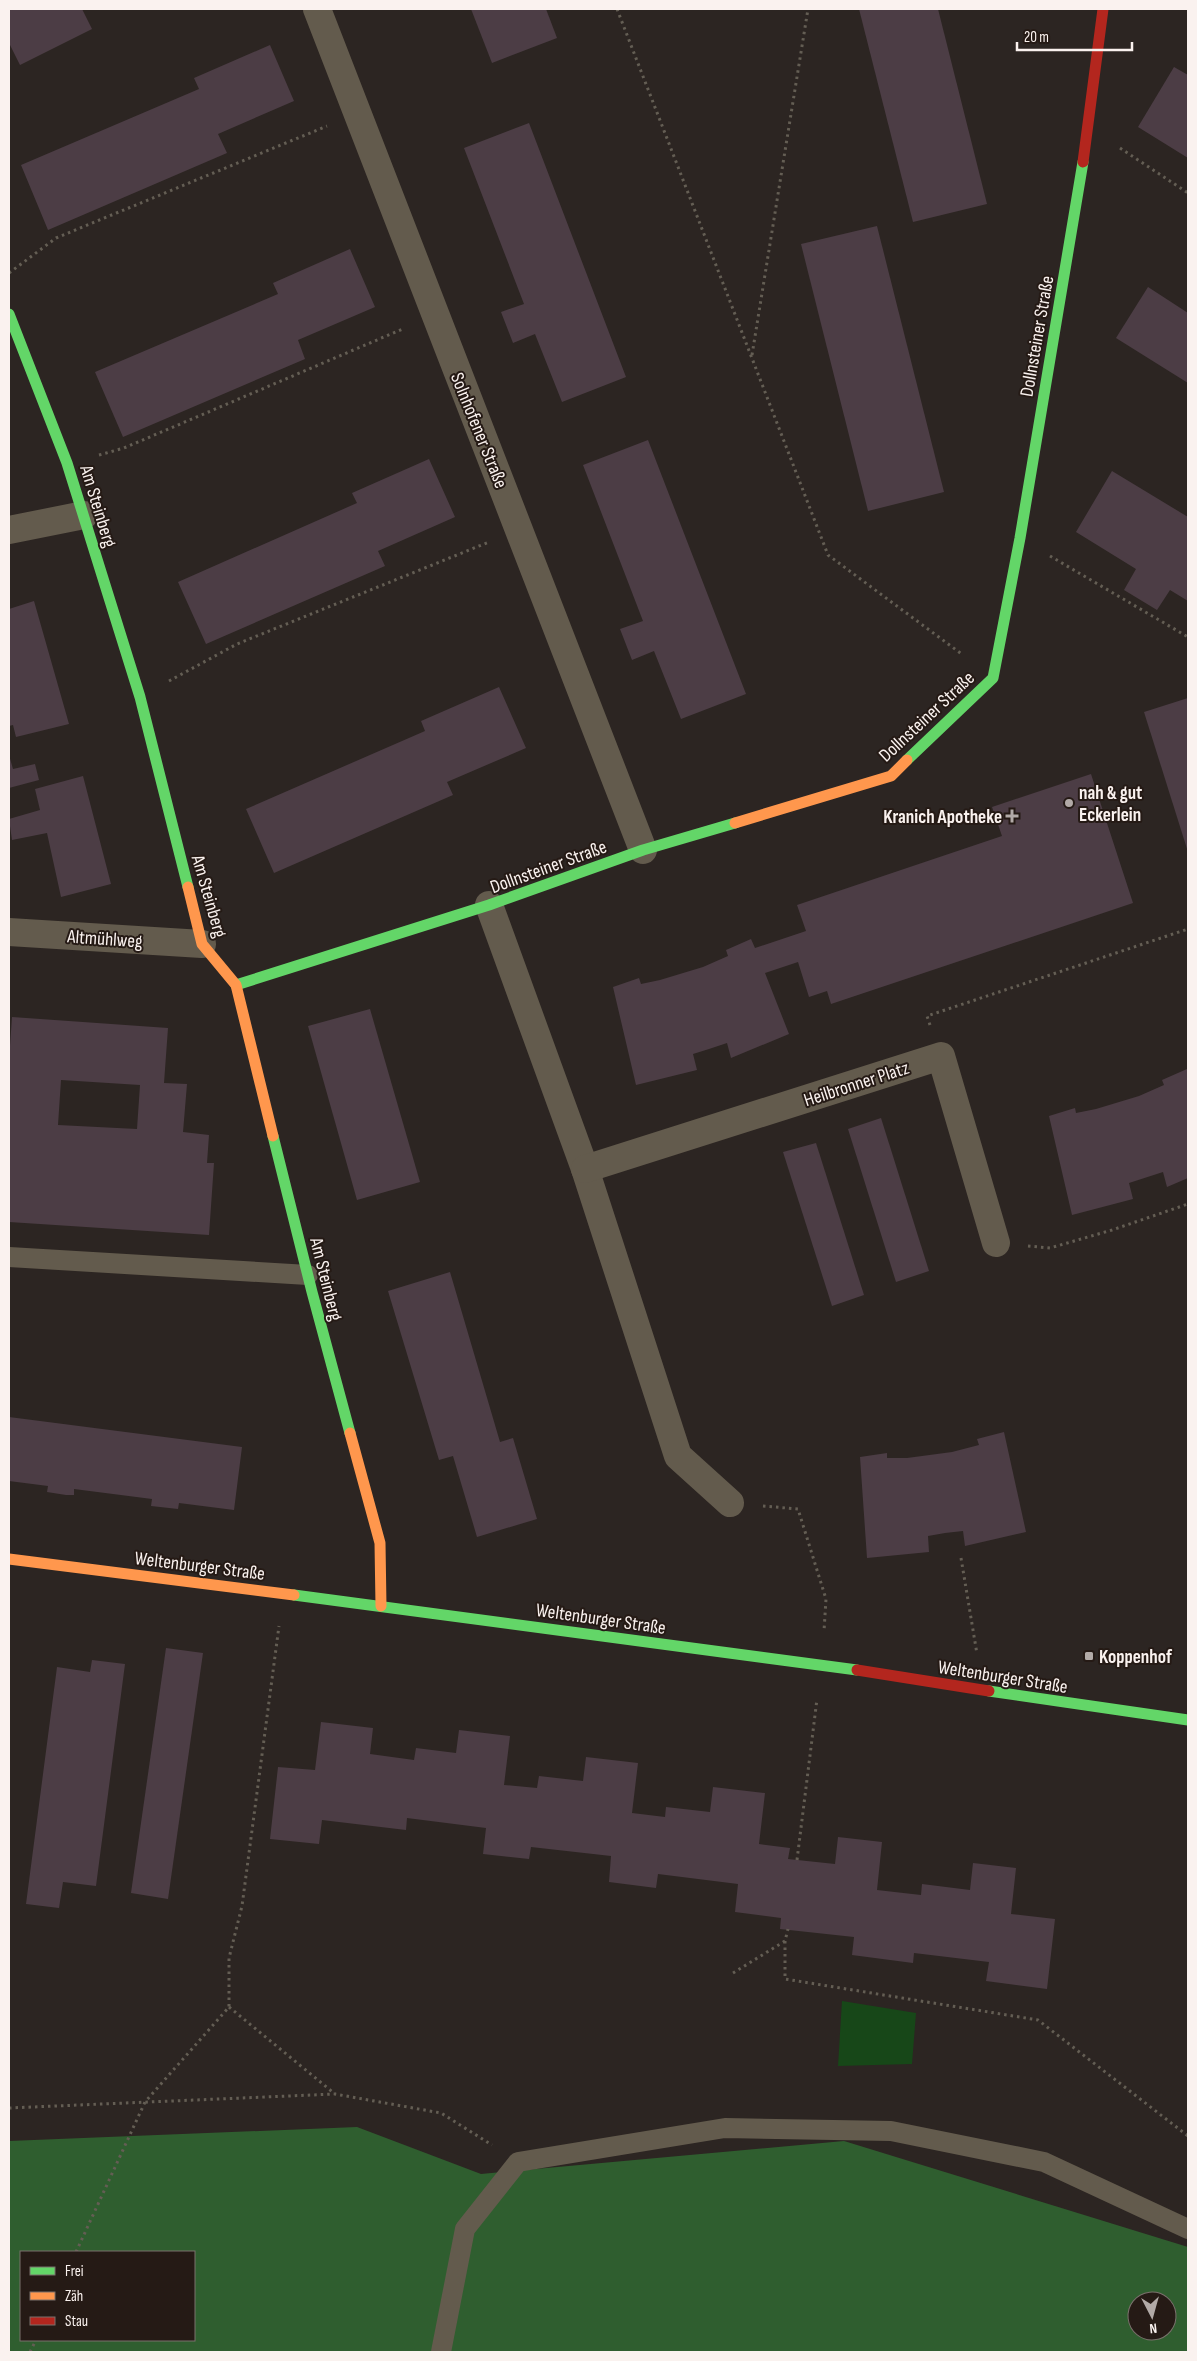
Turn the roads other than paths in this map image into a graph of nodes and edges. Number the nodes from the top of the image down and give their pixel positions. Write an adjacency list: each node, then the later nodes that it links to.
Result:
1 (317, 9): 6 (street, Solnhofener Straße)
2 (1104, 9): 6 (street, Dollnsteiner Straße)
3 (9, 314): 4 (street, Am Steinberg)
4 (84, 515): 5 (street); 9 (street, Am Steinberg)
5 (9, 530)
6 (643, 850): 7 (street, Dollnsteiner Straße)
7 (489, 905): 10 (street, Dollnsteiner Straße); 11 (street)
8 (9, 932): 9 (street, Altmühlweg)
9 (202, 944): 10 (street, Am Steinberg)
10 (236, 985): 14 (street, Am Steinberg)
11 (584, 1170): 12 (street, Heilbronner Platz); 15 (street)
12 (996, 1243)
13 (9, 1257): 14 (lane)
14 (308, 1275): 17 (street, Am Steinberg)
15 (730, 1503)
16 (9, 1559): 17 (street, Weltenburger Straße)
17 (381, 1606): 18 (street, Weltenburger Straße)
18 (1188, 1720)
19 (1188, 2229): 20 (lane)
20 (441, 2352)

